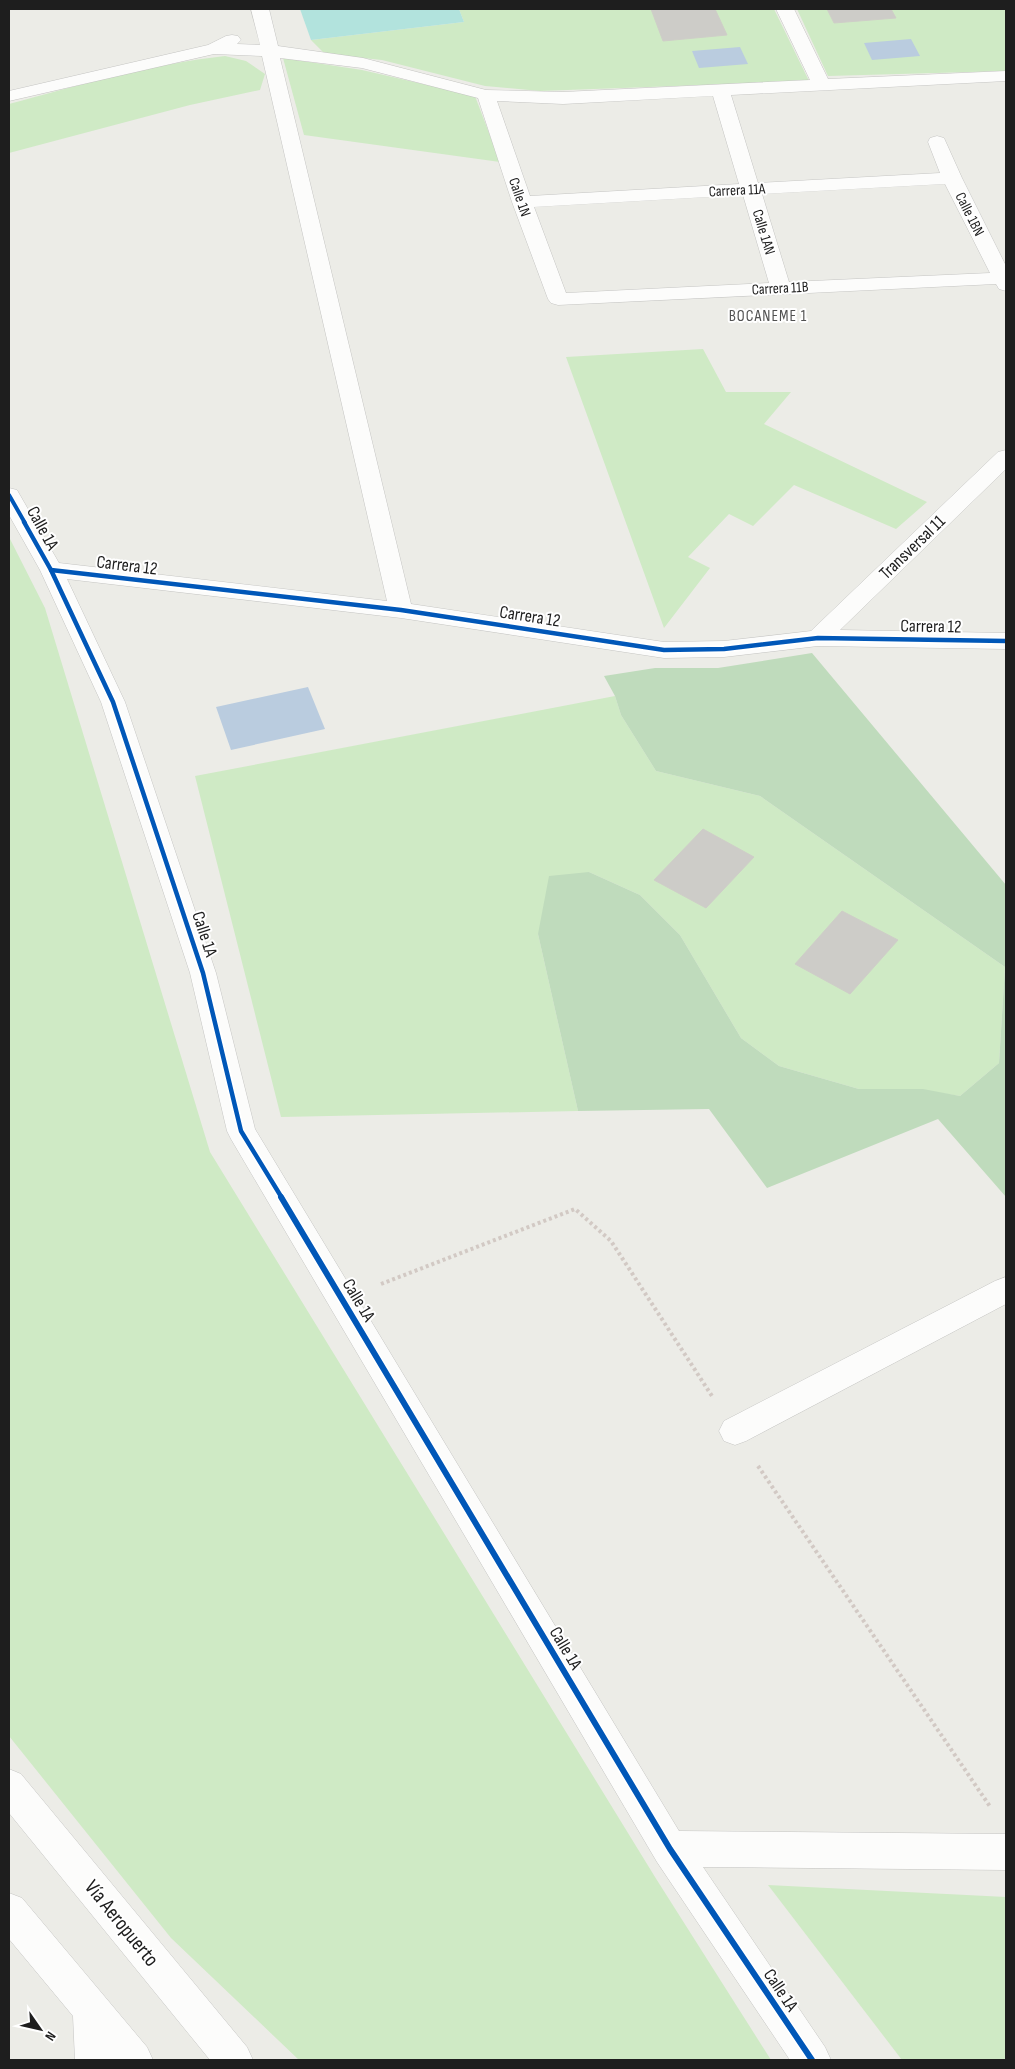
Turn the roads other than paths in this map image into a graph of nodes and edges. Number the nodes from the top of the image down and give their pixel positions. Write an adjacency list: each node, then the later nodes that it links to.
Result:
1 (785, 9): 6 (street)
2 (262, 16): 3 (street); 4 (street)
3 (214, 49): 4 (street); 9 (street)
4 (271, 51): 8 (street); 20 (street)
5 (1006, 76): 6 (street)
6 (822, 86): 7 (street)
7 (720, 90): 8 (street); 12 (street, Calle 1AN)
8 (486, 94): 13 (street, Calle 1N)
9 (9, 96)
10 (937, 142): 11 (street, Calle 1BN)
11 (952, 178): 12 (street, Carrera 11A); 14 (street, Calle 1BN)
12 (751, 189): 13 (street, Carrera 11A); 15 (street, Calle 1AN)
13 (522, 202): 16 (street, Calle 1N)
14 (1004, 281): 15 (street, Carrera 11B)
15 (781, 288): 16 (street, Carrera 11B)
16 (558, 299)
17 (1006, 457): 21 (street, Transversal 11)
18 (9, 495): 19 (street, Calle 1A)
19 (51, 570): 20 (street, Carrera 12); 26 (street, Calle 1A)
20 (401, 610): 21 (street, Carrera 12)
21 (818, 638): 22 (street, Carrera 12)
22 (1006, 641)
23 (1006, 1290): 24 (street)
24 (735, 1431)
25 (9, 1786): 32 (street, Vía Aeropuerto)
26 (670, 1849): 27 (street); 33 (street, Calle 1A)
27 (1006, 1852)
28 (9, 1910): 29 (street)
29 (90, 2008): 30 (street); 31 (street)
30 (94, 2060)
31 (134, 2060)
32 (234, 2060)
33 (812, 2060)

